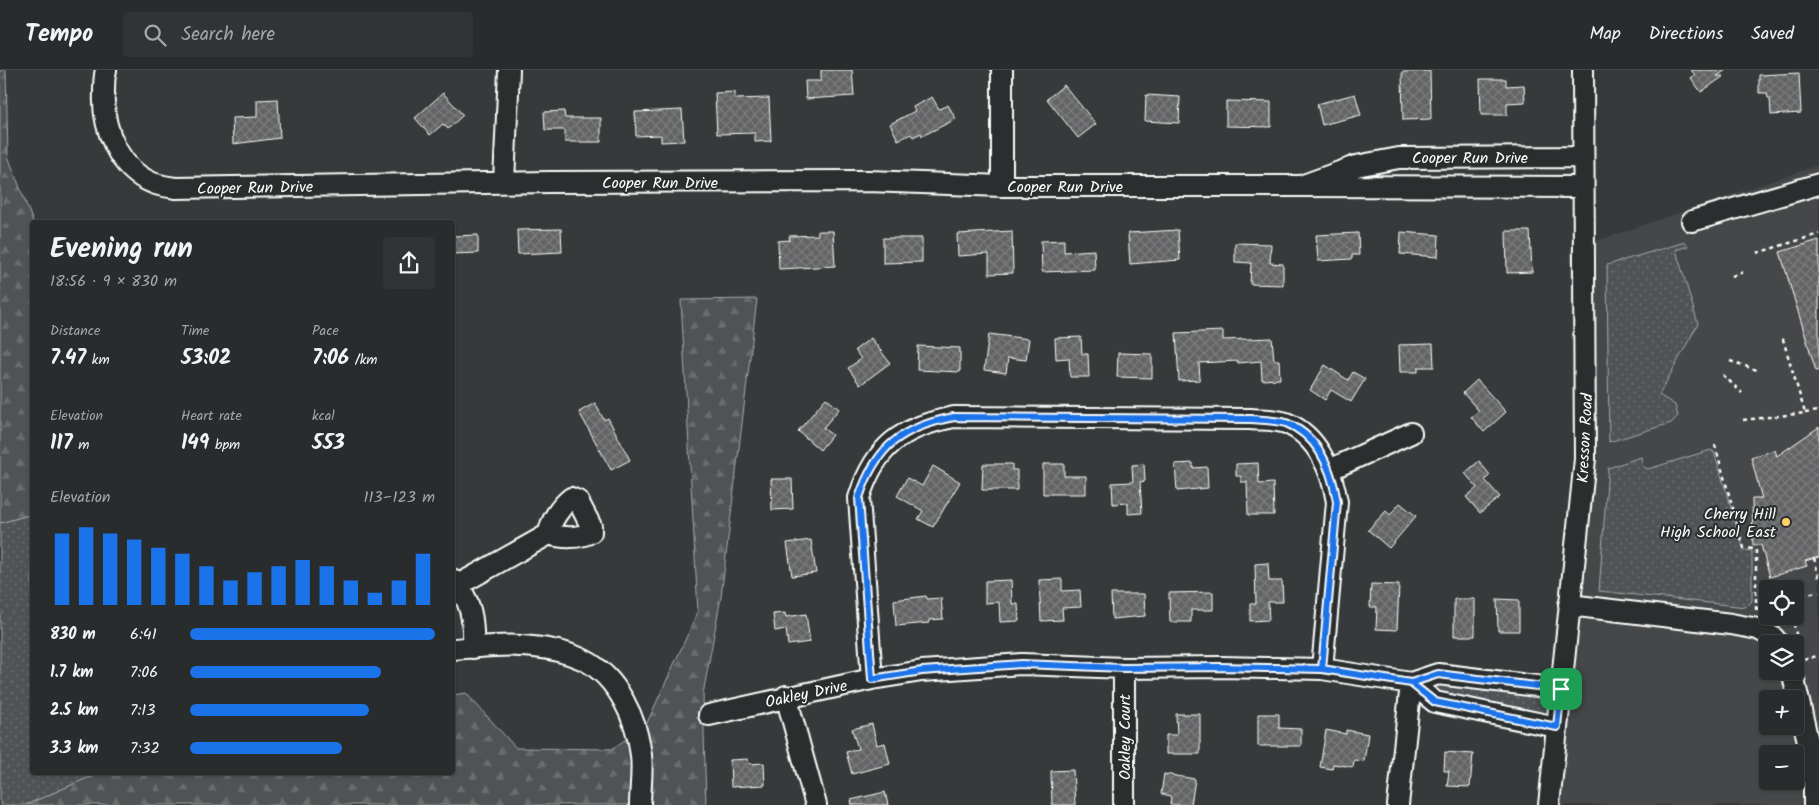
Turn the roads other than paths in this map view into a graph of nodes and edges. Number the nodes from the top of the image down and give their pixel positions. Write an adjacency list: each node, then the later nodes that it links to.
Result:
1 (106, 70): 6 (street, Cooper Run Drive)
2 (509, 70): 6 (street)
3 (1002, 70): 8 (street)
4 (1583, 70): 5 (street, Kresson Road)
5 (1582, 157): 9 (street, Cooper Run Drive); 10 (street, Kresson Road)
6 (504, 182): 8 (street, Cooper Run Drive)
7 (1819, 184): 11 (street)
8 (1002, 186): 9 (street, Cooper Run Drive)
9 (1301, 186): 10 (street, Cooper Run Drive)
10 (1582, 187): 16 (street, Kresson Road)
11 (1692, 221)
12 (1411, 433): 13 (street)
13 (1329, 470): 21 (street); 22 (street)
14 (549, 534): 15 (street)
15 (455, 582): 18 (street)
16 (1569, 605): 17 (street); 25 (street, Kresson Road)
17 (1769, 635)
18 (473, 648): 19 (street); 29 (street)
19 (455, 649)
20 (1124, 668): 21 (street, Oakley Drive); 22 (street, Oakley Drive); 31 (street, Oakley Court)
21 (1322, 669): 24 (street, Oakley Drive)
22 (872, 679): 26 (street, Oakley Drive)
23 (1794, 680): 34 (street)
24 (1411, 683): 25 (street); 28 (street); 32 (street)
25 (1561, 689): 28 (street, Kresson Road)
26 (786, 696): 27 (street, Oakley Drive); 30 (street)
27 (709, 715)
28 (1557, 727): 33 (street, Kresson Road)
29 (640, 805)
30 (816, 805)
31 (1124, 805)
32 (1398, 805)
33 (1549, 805)
34 (1814, 805)

